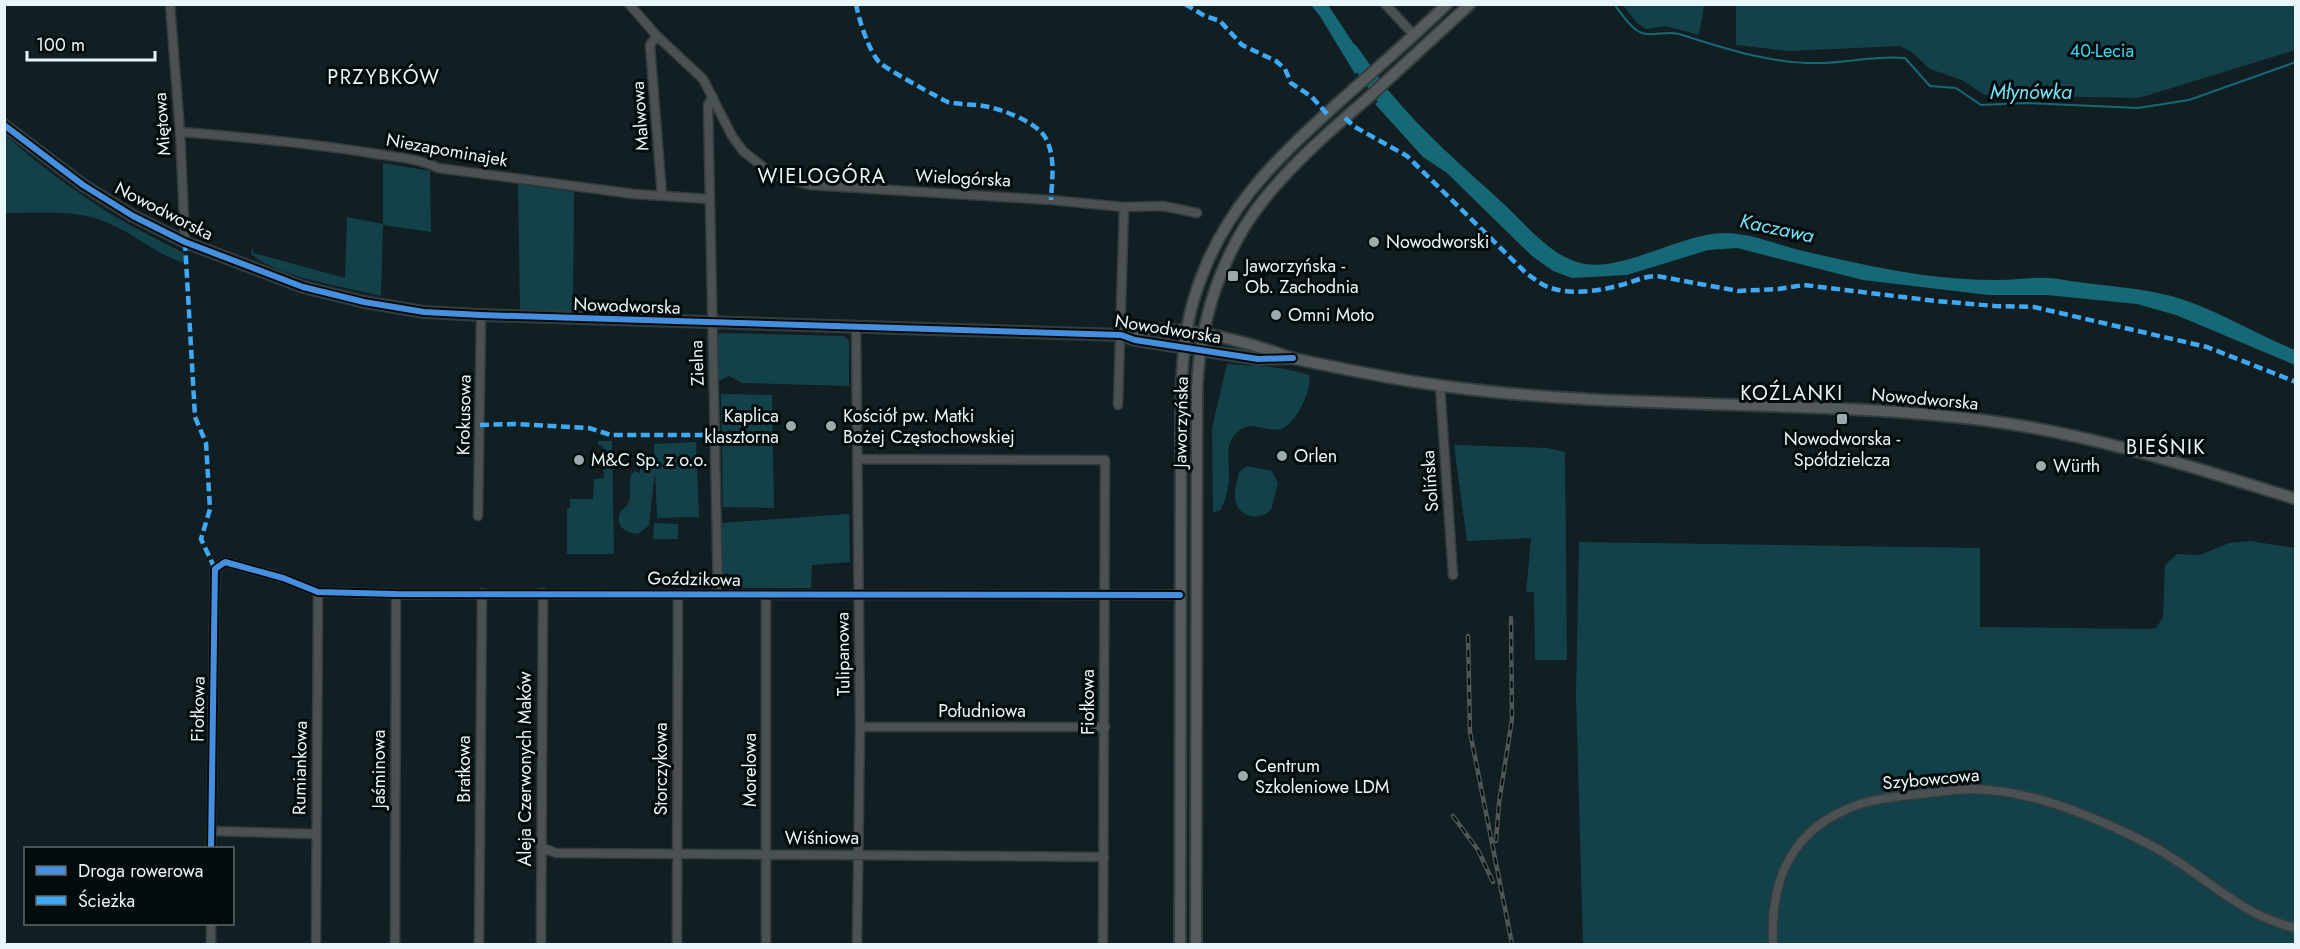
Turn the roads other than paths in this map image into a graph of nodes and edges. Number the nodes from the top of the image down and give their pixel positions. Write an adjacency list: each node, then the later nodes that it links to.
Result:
1 (170, 4): 10 (street, Miętowa)
2 (629, 4): 7 (street, Wielogórska)
3 (1385, 4): 6 (street)
4 (1448, 4): 6 (street, Jaworzyńska)
5 (1470, 4): 21 (street, Jaworzyńska)
6 (1414, 35): 19 (street, Jaworzyńska)
7 (657, 36): 8 (street, Wielogórska); 11 (street, Malwowa)
8 (714, 97): 12 (street, Zielna); 13 (street, Wielogórska)
9 (4, 125): 15 (street, Nowodworska)
10 (180, 132): 11 (street, Niezapominajek); 15 (street, Miętowa)
11 (662, 196): 12 (street, Niezapominajek)
12 (709, 199): 17 (street, Zielna)
13 (1124, 207): 14 (street, Wielogórska); 20 (street)
14 (1197, 213)
15 (185, 242): 16 (street, Nowodworska)
16 (481, 315): 17 (street, Nowodworska); 29 (street, Krokusowa)
17 (712, 324): 18 (street, Nowodworska); 37 (street, Zielna)
18 (856, 327): 20 (street, Nowodworska); 27 (street, Tulipanowa)
19 (1186, 331): 20 (street, Nowodworska); 21 (street, Nowodworska); 22 (street, Jaworzyńska)
20 (1120, 335): 22 (street, Nowodworska); 26 (street)
21 (1203, 335): 23 (street, Jaworzyńska); 24 (street, Nowodworska)
22 (1184, 348): 23 (street, Nowodworska); 40 (street, Jaworzyńska)
23 (1200, 351): 24 (street, Nowodworska); 64 (street, Jaworzyńska)
24 (1293, 358): 25 (street, Nowodworska)
25 (1440, 386): 28 (street, Nowodworska); 31 (street, Solińska)
26 (1118, 405)
27 (858, 459): 38 (street, Tulipanowa); 41 (street, Fiołkowa)
28 (2295, 499)
29 (478, 516)
30 (215, 569): 32 (street, Goździkowa); 44 (street, Fiołkowa)
31 (1453, 575)
32 (318, 592): 35 (street, Goździkowa); 45 (street, Rumiankowa)
33 (482, 593): 34 (street, Goździkowa); 35 (street, Goździkowa); 57 (street, Bratkowa)
34 (543, 593): 36 (street, Goździkowa); 47 (street, Aleja Czerwonych Maków)
35 (396, 594): 56 (street, Jaśminowa)
36 (678, 594): 37 (street, Goździkowa); 49 (street, Storczykowa)
37 (718, 594): 39 (street, Goździkowa)
38 (858, 594): 39 (street, Goździkowa); 41 (street, Goździkowa); 42 (street, Tulipanowa)
39 (766, 595): 48 (street, Morelowa)
40 (1180, 595): 41 (street, Goździkowa); 63 (street, Jaworzyńska)
41 (1103, 596): 43 (street, Fiołkowa)
42 (860, 727): 43 (street, Południowa); 50 (street, Tulipanowa)
43 (1104, 727): 51 (street, Fiołkowa)
44 (211, 831): 45 (street); 46 (street, Fiołkowa)
45 (315, 834): 55 (street, Rumiankowa)
46 (211, 847)
47 (541, 847): 49 (street, Wiśniowa); 58 (street, Aleja Czerwonych Maków)
48 (766, 854): 49 (street, Wiśniowa); 50 (street, Wiśniowa); 60 (street, Morelowa)
49 (678, 855): 59 (street, Storczykowa)
50 (857, 855): 51 (street, Wiśniowa); 61 (street, Tulipanowa)
51 (1104, 857): 62 (street, Fiołkowa)
52 (211, 925): 54 (street)
53 (2295, 928): 65 (street, Szybowcowa)
54 (211, 945)
55 (316, 945)
56 (395, 945)
57 (479, 945)
58 (541, 945)
59 (677, 945)
60 (766, 945)
61 (857, 945)
62 (1103, 945)
63 (1180, 945)
64 (1196, 945)
65 (1773, 945)

